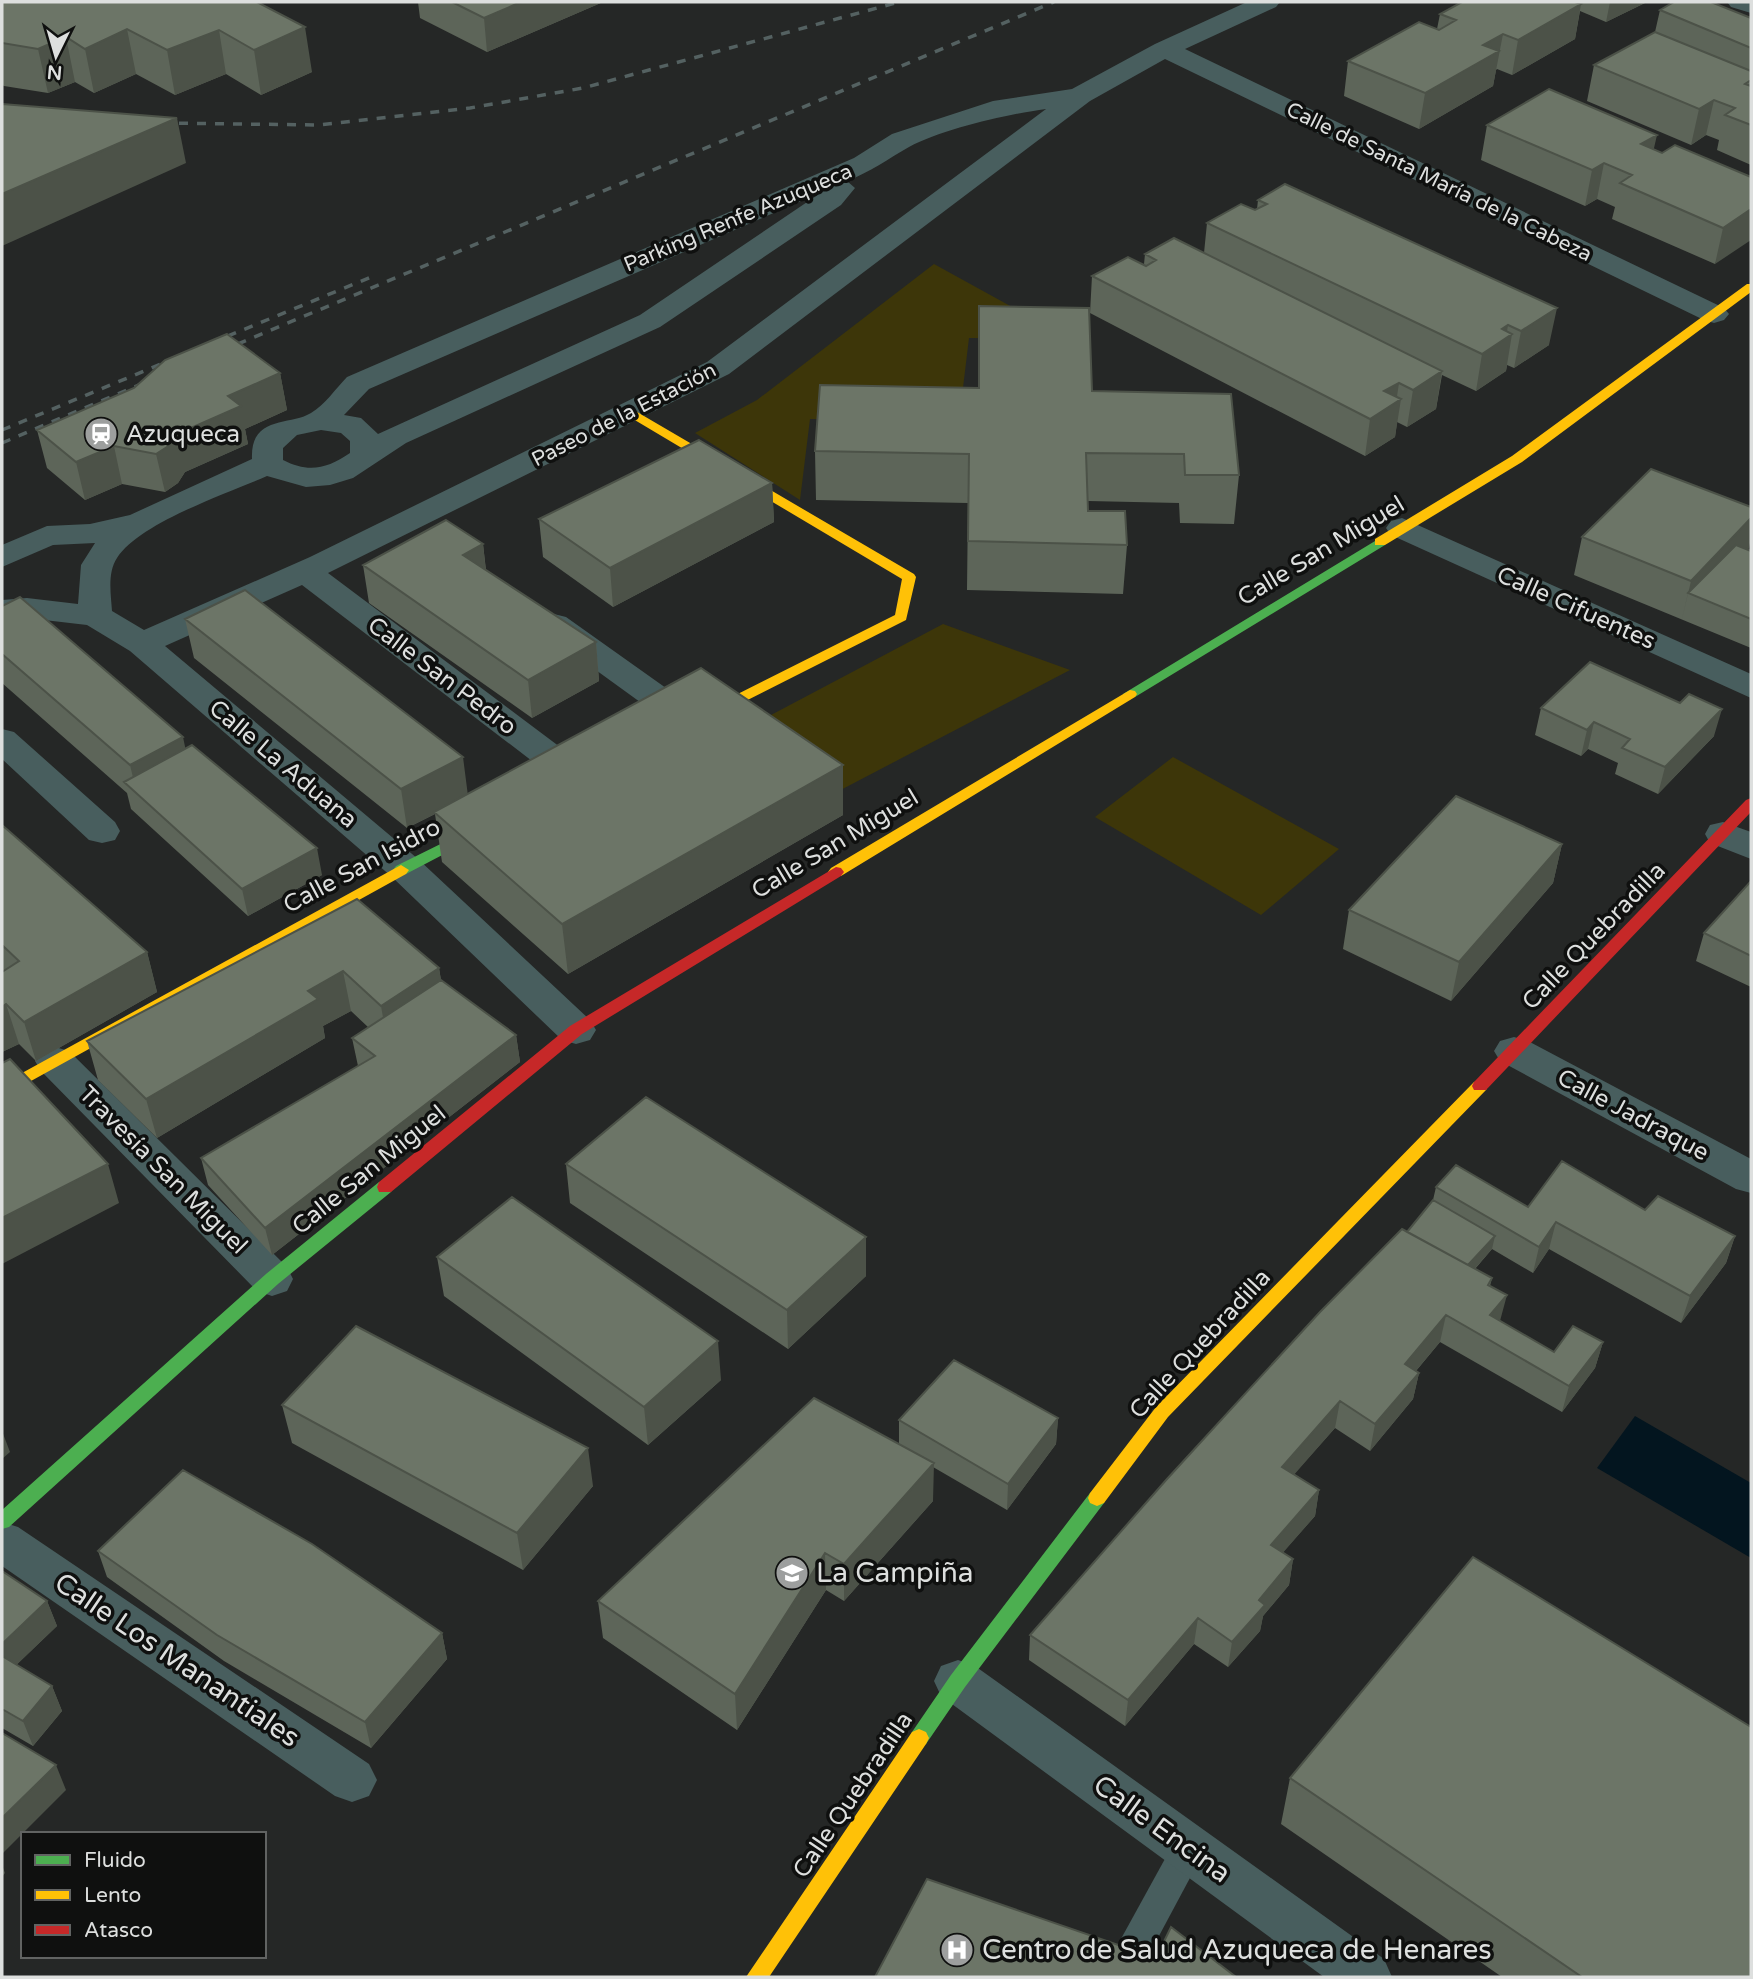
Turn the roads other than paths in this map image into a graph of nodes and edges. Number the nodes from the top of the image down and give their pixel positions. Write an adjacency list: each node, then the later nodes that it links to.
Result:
1 (1267, 2): 4 (street, Paseo de la Estación)
2 (1740, 2): 3 (street)
3 (1751, 6)
4 (1164, 49): 5 (street, Paseo de la Estación); 12 (street, Calle de Santa María de la Cabeza)
5 (1081, 95): 6 (street); 7 (street, Paseo de la Estación)
6 (939, 129): 7 (street); 8 (street)
7 (1005, 154): 13 (street, Paseo de la Estación)
8 (864, 163): 9 (street, Parking Renfe Azuqueca); 10 (street, Parking Renfe Azuqueca)
9 (713, 228): 10 (street); 14 (street, Parking Renfe Azuqueca)
10 (771, 240): 15 (street, Parking Renfe Azuqueca)
11 (1751, 287): 12 (street, Calle San Miguel)
12 (1714, 314): 19 (street, Calle San Miguel)
13 (632, 413): 17 (street, Paseo de la Estación); 28 (street)
14 (321, 421): 15 (street); 16 (street)
15 (365, 456): 16 (street, Parking Renfe Azuqueca)
16 (268, 464): 18 (street)
17 (410, 522): 20 (street); 22 (street, Paseo de la Estación)
18 (140, 523): 21 (street); 25 (street)
19 (1402, 528): 27 (street, Calle Cifuentes); 36 (street, Calle San Miguel)
20 (443, 545)
21 (2, 557)
22 (305, 572): 26 (street, Paseo de la Estación); 30 (street, Calle San Pedro)
23 (2, 610): 25 (street)
24 (533, 610): 28 (street)
25 (96, 617): 26 (street)
26 (142, 644): 35 (street, Calle La Aduana)
27 (1751, 687)
28 (681, 728)
29 (2, 740): 33 (street)
30 (579, 780)
31 (1751, 803): 34 (street, Calle Quebradilla)
32 (497, 821): 35 (street, Calle San Isidro)
33 (102, 831)
34 (1737, 841): 37 (street, Calle Quebradilla)
35 (405, 868): 36 (street, Calle La Aduana); 38 (street, Calle San Isidro)
36 (576, 1030): 41 (street, Calle San Miguel)
37 (1514, 1051): 40 (street, Calle Jadraque); 44 (street, Calle Quebradilla)
38 (55, 1061): 39 (street, Calle San Isidro); 41 (street, Travesía San Miguel)
39 (2, 1091)
40 (1751, 1178)
41 (272, 1279): 42 (street, Calle San Miguel)
42 (2, 1521)
43 (2, 1541): 45 (street, Calle Los Manantiales)
44 (958, 1681): 46 (street, Calle Encina); 47 (street, Calle Quebradilla)
45 (352, 1780)
46 (1189, 1848): 48 (lane); 49 (street, Calle Encina)
47 (757, 1977)
48 (1118, 1977)
49 (1366, 1977)

